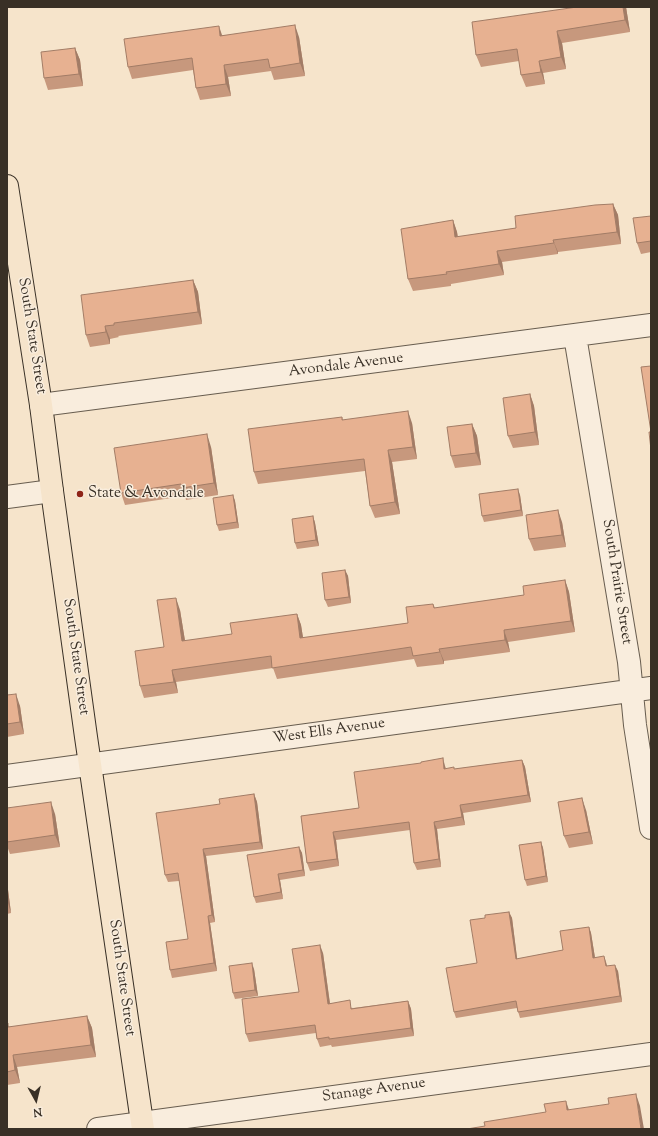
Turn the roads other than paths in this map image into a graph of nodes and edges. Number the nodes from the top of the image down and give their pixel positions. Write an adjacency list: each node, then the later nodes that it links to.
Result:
1 (7, 186): 4 (main road, South State Street)
2 (651, 326): 3 (street, Avondale Avenue)
3 (575, 336): 4 (street, Avondale Avenue); 7 (street, South Prairie Street)
4 (42, 405): 5 (main road, South State Street)
5 (52, 491): 6 (street); 8 (main road, South State Street)
6 (7, 497)
7 (641, 690): 8 (street, West Ells Avenue); 10 (street, South Prairie Street)
8 (90, 764): 9 (street, West Ells Avenue); 12 (main road, South State Street)
9 (7, 776)
10 (651, 828)
11 (651, 1054): 12 (street, Stanage Avenue)
12 (143, 1126): 13 (street, Stanage Avenue)
13 (98, 1129)

